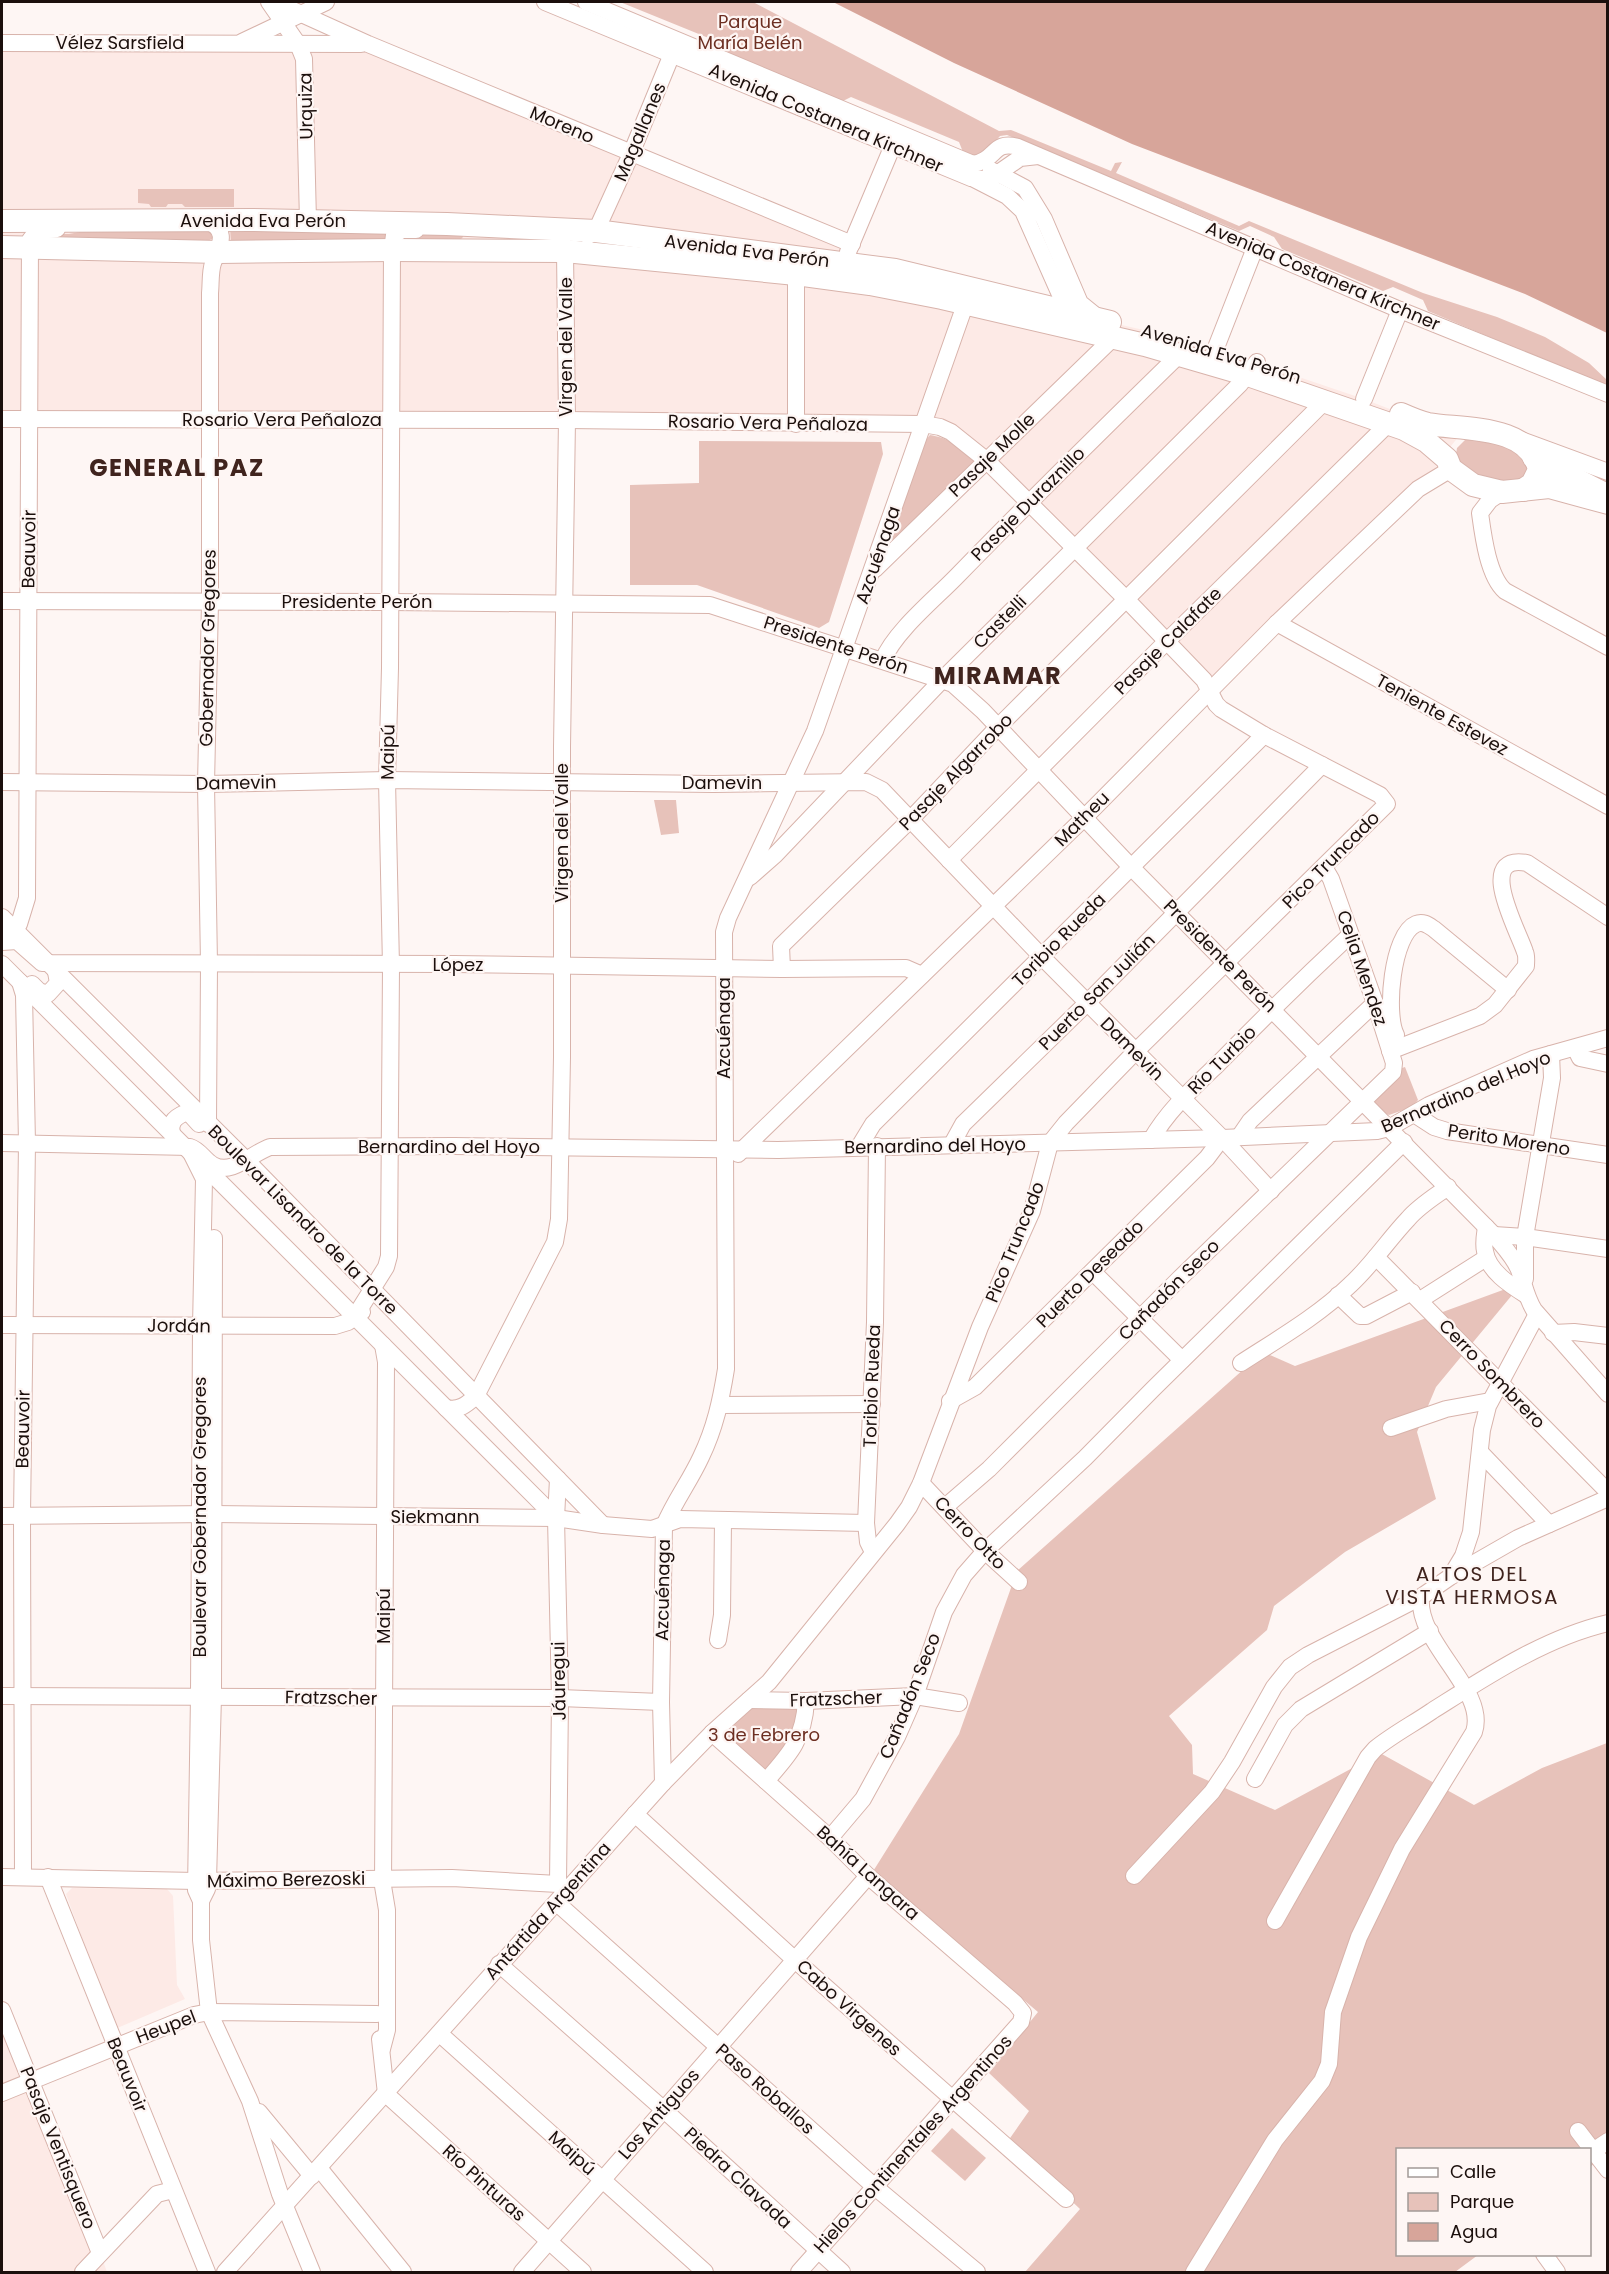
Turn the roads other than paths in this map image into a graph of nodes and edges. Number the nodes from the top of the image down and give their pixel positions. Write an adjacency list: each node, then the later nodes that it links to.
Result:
1 (269, 2): 7 (street, Urquiza)
2 (275, 2): 6 (street, Moreno)
3 (326, 2): 6 (street, Vélez Sarsfield)
4 (586, 2): 8 (street, Avenida Costanera Kirchner)
5 (550, 3): 13 (street, Avenida Costanera Kirchner)
6 (300, 14): 7 (street, Vélez Sarsfield); 12 (street, Moreno)
7 (283, 22): 10 (street, Vélez Sarsfield); 11 (street, Urquiza)
8 (661, 33): 13 (street); 14 (street, Avenida Costanera Kirchner)
9 (2, 43): 10 (street, Vélez Sarsfield)
10 (239, 44): 11 (street, Vélez Sarsfield)
11 (298, 44): 12 (street, Vélez Sarsfield); 23 (street, Urquiza)
12 (368, 44): 15 (street, Moreno)
13 (672, 54): 14 (street, Avenida Costanera Kirchner); 15 (street, Magallanes)
14 (898, 140): 17 (street, Avenida Costanera Kirchner); 34 (street)
15 (631, 154): 26 (street, Magallanes); 34 (street, Moreno)
16 (1039, 156): 17 (street, Avenida Costanera Kirchner); 18 (street); 19 (street); 29 (street, Avenida Costanera Kirchner)
17 (972, 171): 18 (street); 39 (street)
18 (1000, 174): 19 (street)
19 (1025, 188): 39 (street)
20 (204, 220): 22 (highway, Avenida Eva Perón); 23 (highway, Avenida Eva Perón); 33 (street, Gobernador Gregores)
21 (2, 221): 22 (highway, Avenida Eva Perón)
22 (99, 221): 28 (street)
23 (308, 222): 24 (highway, Avenida Eva Perón)
24 (455, 224): 25 (highway, Avenida Eva Perón); 30 (street); 31 (highway)
25 (505, 226): 26 (highway, Avenida Eva Perón); 32 (street, Virgen del Valle)
26 (596, 231): 32 (street, Virgen del Valle); 34 (highway, Avenida Eva Perón)
27 (2, 247): 28 (highway, Avenida Eva Perón)
28 (30, 248): 33 (highway, Avenida Eva Perón); 47 (street, Beauvoir)
29 (1255, 248): 37 (street, Avenida Costanera Kirchner); 41 (street)
30 (392, 250): 31 (highway, Avenida Eva Perón); 33 (highway, Avenida Eva Perón); 48 (street, Maipú)
31 (415, 250): 32 (highway, Avenida Eva Perón)
32 (565, 251): 35 (highway, Avenida Eva Perón); 50 (street, Virgen del Valle)
33 (219, 252): 49 (street, Gobernador Gregores)
34 (845, 262): 35 (highway, Avenida Eva Perón); 36 (highway, Avenida Eva Perón); 39 (highway, Avenida Eva Perón)
35 (796, 274): 51 (street)
36 (965, 304): 38 (highway, Avenida Eva Perón); 52 (street, Azcuénaga)
37 (1400, 310): 43 (street, Avenida Costanera Kirchner); 44 (street)
38 (1023, 318): 39 (highway, Avenida Eva Perón); 39 (highway)
39 (1088, 320): 40 (highway, Avenida Eva Perón); 41 (highway, Avenida Eva Perón); 57 (street, Pasaje Molle)
40 (1180, 354): 41 (highway, Avenida Eva Perón); 62 (street, Pasaje Duraznillo)
41 (1212, 355): 42 (highway, Avenida Eva Perón)
42 (1253, 369): 44 (highway, Avenida Eva Perón); 45 (highway, Avenida Eva Perón); 64 (street, Castelli)
43 (1608, 394)
44 (1364, 399): 54 (highway, Avenida Eva Perón)
45 (1325, 401): 53 (highway, Avenida Eva Perón); 66 (street, Pasaje Algarrobo)
46 (2, 419): 47 (street, Rosario Vera Peñaloza)
47 (30, 419): 49 (street, Rosario Vera Peñaloza); 68 (street, Beauvoir)
48 (392, 419): 49 (street, Rosario Vera Peñaloza); 50 (street, Rosario Vera Peñaloza); 70 (street, Maipú)
49 (210, 420): 69 (street, Gobernador Gregores)
50 (567, 420): 51 (street, Rosario Vera Peñaloza); 71 (street, Virgen del Valle)
51 (796, 424): 52 (street, Rosario Vera Peñaloza)
52 (923, 424): 57 (street, Rosario Vera Peñaloza); 65 (street, Azcuénaga)
53 (1388, 424): 58 (highway, Avenida Eva Perón); 73 (street, Pasaje Calafate)
54 (1470, 428): 55 (highway, Avenida Eva Perón); 58 (highway)
55 (1506, 436): 56 (highway, Avenida Eva Perón); 59 (street)
56 (1534, 458): 60 (highway); 61 (highway, Avenida Eva Perón)
57 (986, 460): 62 (street, Rosario Vera Peñaloza); 65 (street, Pasaje Molle)
58 (1449, 464): 60 (highway, Avenida Eva Perón); 72 (street, Matheu)
59 (1608, 472)
60 (1512, 491): 63 (highway, Avenida Eva Perón); 74 (street)
61 (1608, 495)
62 (1029, 502): 64 (street, Rosario Vera Peñaloza); 76 (street, Pasaje Duraznillo)
63 (1608, 503)
64 (1075, 547): 66 (street, Rosario Vera Peñaloza); 77 (street, Castelli)
65 (872, 572): 75 (street, Azcuénaga)
66 (1126, 599): 73 (street, Rosario Vera Peñaloza); 79 (street, Pasaje Algarrobo)
67 (2, 601): 68 (street, Presidente Perón)
68 (28, 601): 69 (street, Presidente Perón); 85 (street, Beauvoir)
69 (210, 602): 70 (street, Presidente Perón); 89 (street, Gobernador Gregores)
70 (390, 602): 71 (street, Presidente Perón); 83 (street, Maipú)
71 (564, 604): 75 (street, Presidente Perón); 88 (street, Virgen del Valle)
72 (1277, 622): 78 (street, Matheu); 91 (street, Teniente Estevez)
73 (1167, 641): 78 (street, Rosario Vera Peñaloza); 82 (street, Pasaje Calafate)
74 (1608, 647)
75 (845, 648): 76 (street, Presidente Perón); 87 (street, Azcuénaga)
76 (883, 660): 77 (street, Presidente Perón)
77 (942, 680): 79 (street, Presidente Perón); 84 (street, Castelli)
78 (1210, 690): 80 (street, Rosario Vera Peñaloza); 92 (street, Matheu)
79 (998, 728): 82 (street, Presidente Perón); 93 (street, Pasaje Algarrobo)
80 (1264, 735): 81 (street, Rosario Vera Peñaloza); 96 (street, Toribio Rueda)
81 (1322, 765): 90 (street, Rosario Vera Peñaloza); 99 (street, Puerto San Julián)
82 (1039, 771): 92 (street, Presidente Perón); 94 (street, Pasaje Calafate)
83 (387, 780): 88 (street, Damevin); 89 (street, Damevin); 108 (street, Maipú)
84 (845, 780): 87 (street, Damevin); 93 (street, Damevin); 97 (street, Castelli)
85 (27, 781): 86 (street, Damevin); 89 (street, Damevin); 103 (street, Beauvoir)
86 (2, 782)
87 (792, 782): 88 (street, Damevin); 97 (street, Azcuénaga)
88 (563, 783): 109 (street, Virgen del Valle)
89 (206, 784): 107 (street, Gobernador Gregores)
90 (1387, 804): 95 (street, Pico Truncado)
91 (1608, 806)
92 (1084, 818): 96 (street, Presidente Perón); 98 (street, Matheu)
93 (910, 820): 94 (street, Damevin); 112 (street, Pasaje Algarrobo)
94 (949, 860): 98 (street, Damevin)
95 (1324, 867): 102 (street, Celia Mendez); 105 (street, Pico Truncado)
96 (1132, 868): 99 (street, Presidente Perón); 104 (street, Toribio Rueda)
97 (744, 882): 111 (street, Azcuénaga)
98 (993, 906): 104 (street, Damevin); 113 (street, Matheu)
99 (1176, 913): 105 (street, Presidente Perón); 116 (street, Puerto San Julián)
100 (2, 917): 103 (street)
101 (1608, 917): 115 (street)
102 (1350, 935): 117 (street, Celia Mendez); 118 (street, Río Turbio)
103 (6, 937): 110 (street)
104 (1042, 957): 116 (street, Damevin); 146 (street, Toribio Rueda)
105 (1227, 963): 118 (street, Presidente Perón); 122 (street, Pico Truncado)
106 (2, 964): 110 (street); 114 (street, Boulevar Lisandro de la Torre)
107 (209, 964): 108 (street, López); 110 (street, López); 130 (street, Gobernador Gregores)
108 (391, 966): 109 (street, López); 144 (street, Maipú)
109 (562, 966): 111 (street, López); 147 (street, Virgen del Valle)
110 (52, 968): 130 (street, Boulevar Lisandro de la Torre)
111 (723, 969): 112 (street, López); 148 (street, Azcuénaga)
112 (782, 969): 113 (street, López)
113 (922, 975): 149 (street, Matheu)
114 (20, 982): 133 (street, Boulevar Lisandro de la Torre); 140 (street, Beauvoir)
115 (1508, 990): 121 (street); 121 (street)
116 (1087, 1002): 122 (street, Damevin); 142 (street, Puerto San Julián)
117 (1375, 1003): 121 (street, Celia Mendez); 124 (street)
118 (1272, 1009): 124 (street, Presidente Perón); 127 (street, Río Turbio)
119 (1608, 1038): 120 (street, Bernardino del Hoyo)
120 (1575, 1048): 123 (street, Bernardino del Hoyo); 125 (street)
121 (1397, 1049): 126 (street, Celia Mendez)
122 (1135, 1052): 127 (street, Damevin); 141 (street, Pico Truncado)
123 (1551, 1054): 129 (street, Bernardino del Hoyo); 143 (street)
124 (1318, 1055): 128 (street, Presidente Perón); 134 (street)
125 (1608, 1064)
126 (1393, 1072): 128 (street, Cañadón Seco)
127 (1182, 1099): 135 (street, Damevin); 136 (street, Río Turbio)
128 (1362, 1102): 131 (street, Presidente Perón); 132 (street, Cañadón Seco)
129 (1414, 1114): 131 (street, Bernardino del Hoyo); 143 (street, Perito Moreno)
130 (208, 1124): 137 (street, Boulevar Lisandro de la Torre)
131 (1389, 1128): 132 (street, Bernardino del Hoyo); 138 (street, Presidente Perón)
132 (1331, 1132): 134 (street, Bernardino del Hoyo); 156 (street, Cañadón Seco)
133 (172, 1134): 137 (street); 150 (street, Boulevar Lisandro de la Torre)
134 (1239, 1137): 135 (street, Bernardino del Hoyo)
135 (1222, 1138): 136 (street, Bernardino del Hoyo); 156 (street, Damevin); 162 (street, Puerto Deseado)
136 (1151, 1140): 141 (street, Bernardino del Hoyo)
137 (226, 1141): 152 (street, Boulevar Lisandro de la Torre); 153 (street, Boulevar Gobernador Gregores)
138 (1404, 1142): 155 (street, Presidente Perón); 177 (street, Cañadón Seco)
139 (2, 1143): 140 (street)
140 (27, 1143): 150 (street); 171 (street, Beauvoir)
141 (1050, 1143): 142 (street, Bernardino del Hoyo); 182 (street, Pico Truncado)
142 (952, 1144): 145 (street, Bernardino del Hoyo)
143 (1540, 1144): 151 (street, Perito Moreno); 158 (street)
144 (389, 1146): 147 (street, Bernardino del Hoyo); 152 (street, Bernardino del Hoyo); 163 (street, Maipú)
145 (877, 1146): 146 (street, Bernardino del Hoyo); 184 (street, Toribio Rueda)
146 (859, 1147): 149 (street, Bernardino del Hoyo)
147 (561, 1148): 148 (street, Bernardino del Hoyo); 181 (street, Virgen del Valle)
148 (724, 1149): 149 (street, Bernardino del Hoyo); 154 (street, Azcuénaga)
149 (742, 1149): 154 (street, Matheu)
150 (188, 1150): 153 (street, Boulevar Lisandro de la Torre); 172 (street, Boulevar Gobernador Gregores)
151 (1608, 1155)
152 (246, 1160): 153 (street, Bernardino del Hoyo); 163 (street, Boulevar Lisandro de la Torre)
153 (224, 1176): 168 (street, Boulevar Lisandro de la Torre); 172 (street, Boulevar Gobernador Gregores)
154 (726, 1181): 185 (street, Azcuénaga)
155 (1448, 1187): 157 (street, Presidente Perón); 160 (street)
156 (1271, 1191): 169 (street, Cañadón Seco)
157 (1490, 1231): 158 (street); 161 (street); 165 (street, Presidente Perón)
158 (1525, 1237): 159 (street); 165 (street)
159 (1608, 1249)
160 (1376, 1257): 164 (street); 166 (street, Cerro Sombrero)
161 (1486, 1258): 165 (street); 166 (street)
162 (1093, 1272): 169 (street); 182 (street, Puerto Deseado)
163 (372, 1289): 168 (street, Maipú); 174 (street, Boulevar Lisandro de la Torre)
164 (1338, 1295): 166 (street); 178 (street)
165 (1526, 1295): 167 (street, Presidente Perón)
166 (1416, 1296): 179 (street, Cerro Sombrero)
167 (1537, 1314): 173 (street, Presidente Perón); 179 (street)
168 (354, 1318): 172 (street, Jordán); 174 (street, Jordán); 176 (street, Boulevar Lisandro de la Torre)
169 (1140, 1319): 177 (street); 194 (street, Cañadón Seco)
170 (2, 1324): 171 (street, Jordán)
171 (24, 1324): 172 (street, Jordán); 197 (street, Beauvoir)
172 (208, 1327): 195 (street, Boulevar Gobernador Gregores)
173 (1553, 1333): 175 (street); 180 (street, Presidente Perón)
174 (414, 1334): 181 (street, Boulevar Lisandro de la Torre)
175 (1608, 1336)
176 (383, 1345): 186 (street, Boulevar Lisandro de la Torre); 198 (street, Maipú)
177 (1182, 1360): 205 (street, Cañadón Seco)
178 (1241, 1363)
179 (1499, 1382): 183 (street); 192 (street, Cerro Sombrero)
180 (1608, 1394)
181 (476, 1396): 186 (street); 190 (street, Boulevar Lisandro de la Torre)
182 (950, 1401): 191 (street, Pico Truncado)
183 (1490, 1401): 187 (street); 188 (street)
184 (872, 1404): 185 (street); 201 (street, Toribio Rueda)
185 (720, 1405): 204 (street, Azcuénaga)
186 (446, 1408): 189 (street, Boulevar Lisandro de la Torre)
187 (1392, 1428)
188 (1480, 1452): 202 (street); 207 (street)
189 (492, 1455): 190 (street); 199 (street, Boulevar Lisandro de la Torre)
190 (558, 1479): 199 (street, Jáuregui); 203 (street, Boulevar Lisandro de la Torre)
191 (921, 1483): 194 (street, Cerro Otto); 206 (street, Pico Truncado)
192 (1608, 1492)
193 (1608, 1498): 202 (street)
194 (945, 1507): 205 (street, Cerro Otto)
195 (206, 1515): 197 (street, Siekmann); 198 (street, Siekmann); 216 (street, Boulevar Gobernador Gregores)
196 (2, 1516): 197 (street, Siekmann)
197 (22, 1516): 215 (street, Beauvoir)
198 (385, 1517): 199 (street, Siekmann); 219 (street, Maipú)
199 (556, 1518): 203 (street, Siekmann); 218 (street, Jáuregui)
200 (723, 1520): 201 (street, Siekmann); 204 (street, Siekmann); 212 (street)
201 (866, 1523): 206 (street, Toribio Rueda)
202 (1549, 1524): 207 (street)
203 (603, 1525): 204 (street, Siekmann)
204 (664, 1526): 222 (street, Azcuénaga)
205 (985, 1551): 208 (street, Cerro Otto); 217 (street, Cañadón Seco)
206 (873, 1552): 220 (street, Antártida Argentina)
207 (1450, 1577): 209 (street)
208 (1018, 1582)
209 (1421, 1597): 211 (street); 231 (street)
210 (1608, 1623): 213 (street)
211 (1430, 1631): 213 (street); 225 (street)
212 (718, 1640)
213 (1466, 1689): 238 (street); 282 (street)
214 (2, 1696): 215 (street, Fratzscher)
215 (22, 1696): 216 (street, Fratzscher); 233 (street, Beauvoir)
216 (206, 1696): 219 (street, Fratzscher); 235 (street, Boulevar Gobernador Gregores)
217 (915, 1696): 221 (street, Fratzscher); 223 (street, Fratzscher); 229 (street, Cañadón Seco)
218 (561, 1698): 219 (street, Fratzscher); 222 (street, Fratzscher); 237 (street, Jáuregui)
219 (384, 1699): 236 (street, Maipú)
220 (749, 1700): 221 (street, Fratzscher); 224 (street, Antártida Argentina)
221 (806, 1701): 226 (street)
222 (661, 1702): 227 (street, Azcuénaga)
223 (959, 1703)
224 (712, 1733): 226 (street, Bahía Langara); 227 (street, Antártida Argentina)
225 (1255, 1779)
226 (766, 1781): 229 (street, Bahía Langara)
227 (663, 1783): 228 (street, Antártida Argentina)
228 (635, 1814): 237 (street, Antártida Argentina); 239 (street, Cabo Virgenes)
229 (830, 1838): 230 (street, Bahía Langara)
230 (868, 1876): 239 (street, Los Antiguos); 243 (street, Bahía Langara)
231 (1134, 1876)
232 (2, 1877): 233 (street, Máximo Berezoski)
233 (22, 1877): 234 (street, Máximo Berezoski)
234 (48, 1877): 235 (street, Máximo Berezoski); 246 (street, Beauvoir)
235 (202, 1881): 236 (street, Máximo Berezoski); 242 (street)
236 (383, 1883): 237 (street, Máximo Berezoski); 244 (street, Maipú); 248 (street, Maipú)
237 (561, 1892): 240 (street, Antártida Argentina); 247 (street, Paso Roballos)
238 (1275, 1921)
239 (795, 1960): 247 (street, Los Antiguos); 253 (street, Cabo Virgenes)
240 (499, 1964): 245 (street, Antártida Argentina); 254 (street, Piedra Clavada)
241 (2, 2010): 249 (street, Pasaje Ventisquero)
242 (209, 2012): 244 (street, Heupel); 246 (street, Heupel); 252 (street)
243 (1023, 2013): 253 (street, Hielos Continentales Argentinos)
244 (377, 2014): 248 (street, Maipú)
245 (440, 2034): 251 (street, Antártida Argentina); 262 (street, Maipú)
246 (116, 2047): 249 (street, Heupel); 264 (street, Beauvoir)
247 (719, 2048): 254 (street, Los Antiguos); 263 (street, Paso Roballos)
248 (382, 2049): 251 (street, Maipú)
249 (31, 2080): 250 (street, Heupel); 269 (street, Pasaje Ventisquero)
250 (2, 2093)
251 (386, 2094): 261 (street, Antártida Argentina); 267 (street, Río Pinturas)
252 (250, 2101): 261 (street); 266 (street)
253 (953, 2101): 263 (street, Hielos Continentales Argentinos); 265 (street, Cabo Virgenes)
254 (663, 2109): 262 (street, Los Antiguos); 268 (street, Piedra Clavada)
255 (1578, 2131): 258 (street)
256 (1608, 2141): 259 (street)
257 (1591, 2148): 259 (street)
258 (1591, 2148)
259 (1593, 2151): 260 (street)
260 (1607, 2169)
261 (316, 2172): 266 (street, Antártida Argentina); 275 (street)
262 (602, 2180): 267 (street, Los Antiguos); 278 (street, Maipú)
263 (875, 2187): 268 (street, Hielos Continentales Argentinos); 281 (street, Paso Roballos)
264 (173, 2190): 269 (street); 272 (street, Beauvoir)
265 (1066, 2199)
266 (285, 2207): 273 (street, Antártida Argentina); 274 (street)
267 (549, 2242): 276 (street, Los Antiguos); 277 (street, Río Pinturas)
268 (818, 2252): 279 (street, Hielos Continentales Argentinos); 280 (street, Piedra Clavada)
269 (100, 2253): 271 (street)
270 (1545, 2256): 283 (street)
271 (83, 2272)
272 (207, 2272)
273 (225, 2272)
274 (312, 2272)
275 (403, 2272)
276 (522, 2272)
277 (583, 2272)
278 (705, 2272)
279 (800, 2272)
280 (842, 2272)
281 (977, 2272)
282 (1194, 2272)
283 (1557, 2272)

